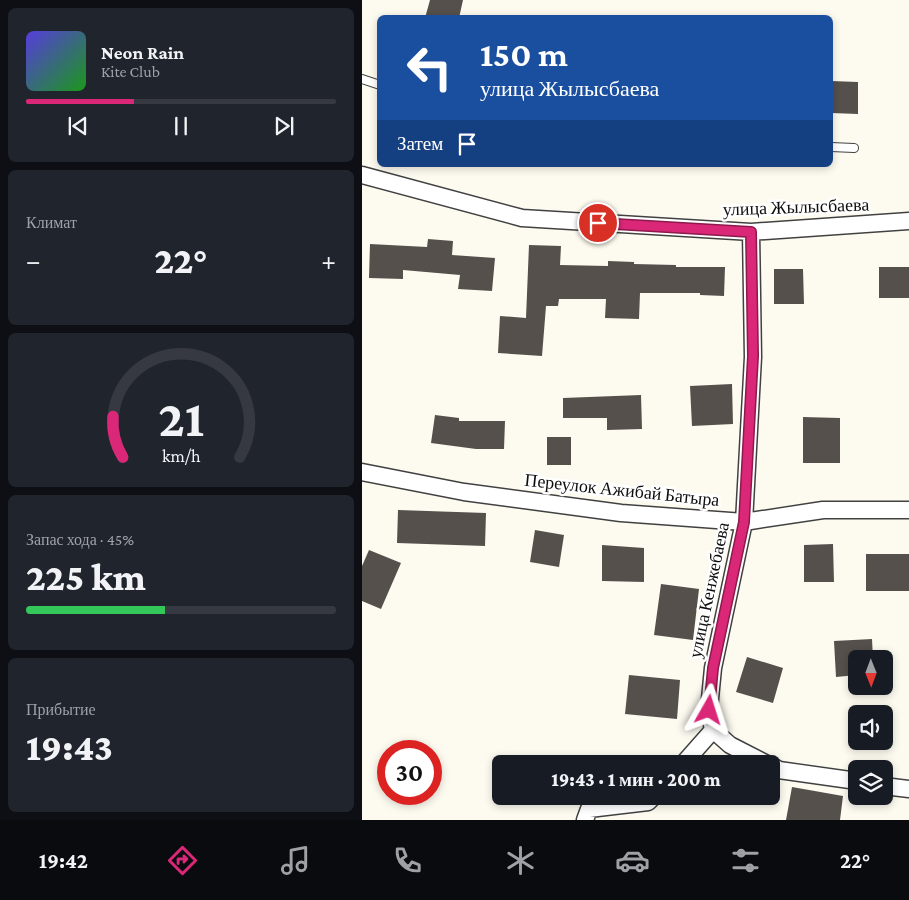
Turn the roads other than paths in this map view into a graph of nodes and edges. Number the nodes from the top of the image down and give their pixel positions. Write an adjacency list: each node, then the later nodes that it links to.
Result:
1 (362, 79): 2 (lane)
2 (377, 84)
3 (833, 146): 4 (lane)
4 (854, 148)
5 (362, 175): 7 (street, улица Жылысбаева)
6 (908, 221): 7 (street, улица Жылысбаева)
7 (751, 232): 10 (street, улица Кенжебаева)
8 (362, 472): 10 (street, Переулок Ажибай Батыра)
9 (908, 510): 10 (street, Переулок Ажибай Батыра)
10 (744, 522): 11 (street, улица Кенжебаева)
11 (713, 730): 12 (street); 13 (street)
12 (691, 755)
13 (749, 755)
14 (780, 770): 15 (street)
15 (848, 781)
16 (893, 787): 17 (street)
17 (908, 789)
18 (623, 805): 19 (street)
19 (585, 820)

